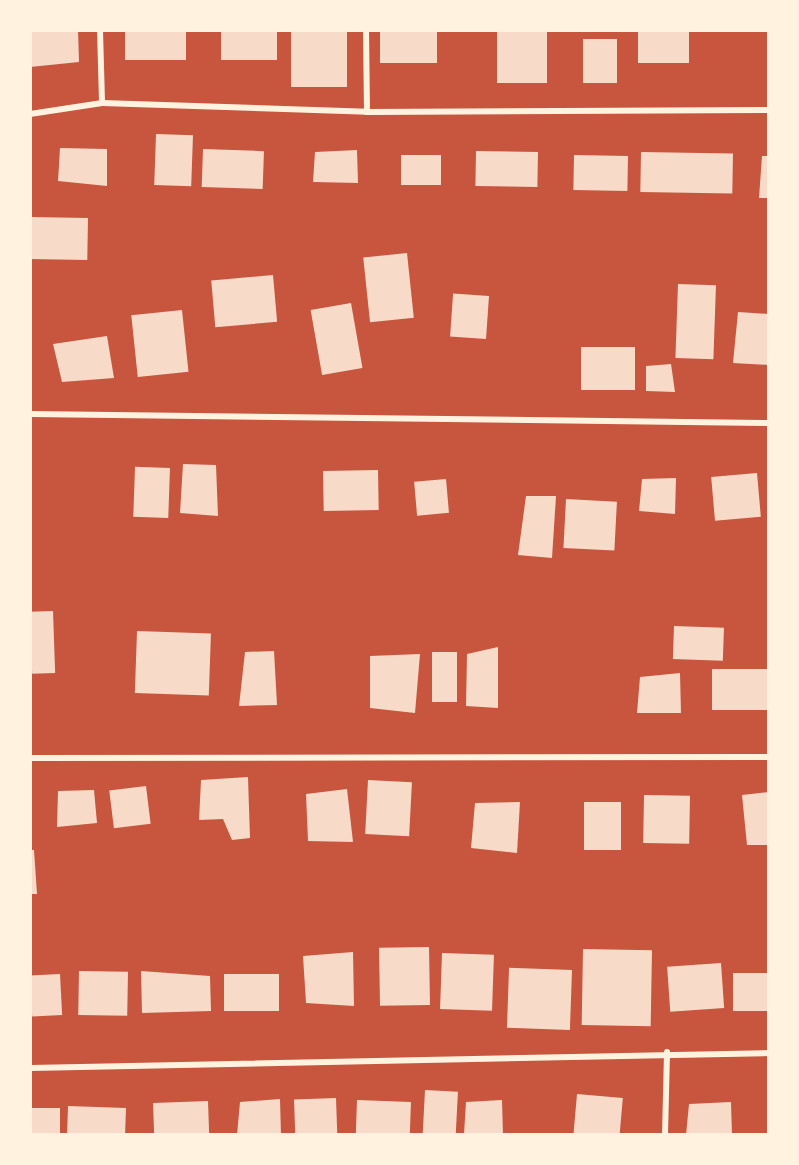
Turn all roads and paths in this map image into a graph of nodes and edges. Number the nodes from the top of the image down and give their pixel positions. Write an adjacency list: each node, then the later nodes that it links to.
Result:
1 (100, 30): 3 (street)
2 (366, 30): 5 (street)
3 (102, 104): 5 (street); 6 (street)
4 (769, 110): 5 (street)
5 (367, 112)
6 (30, 114)
7 (30, 414): 8 (street)
8 (769, 423)
9 (769, 757): 10 (street)
10 (30, 758)
11 (667, 1052): 12 (street); 13 (street); 14 (street)
12 (769, 1053)
13 (30, 1068)
14 (665, 1135)

